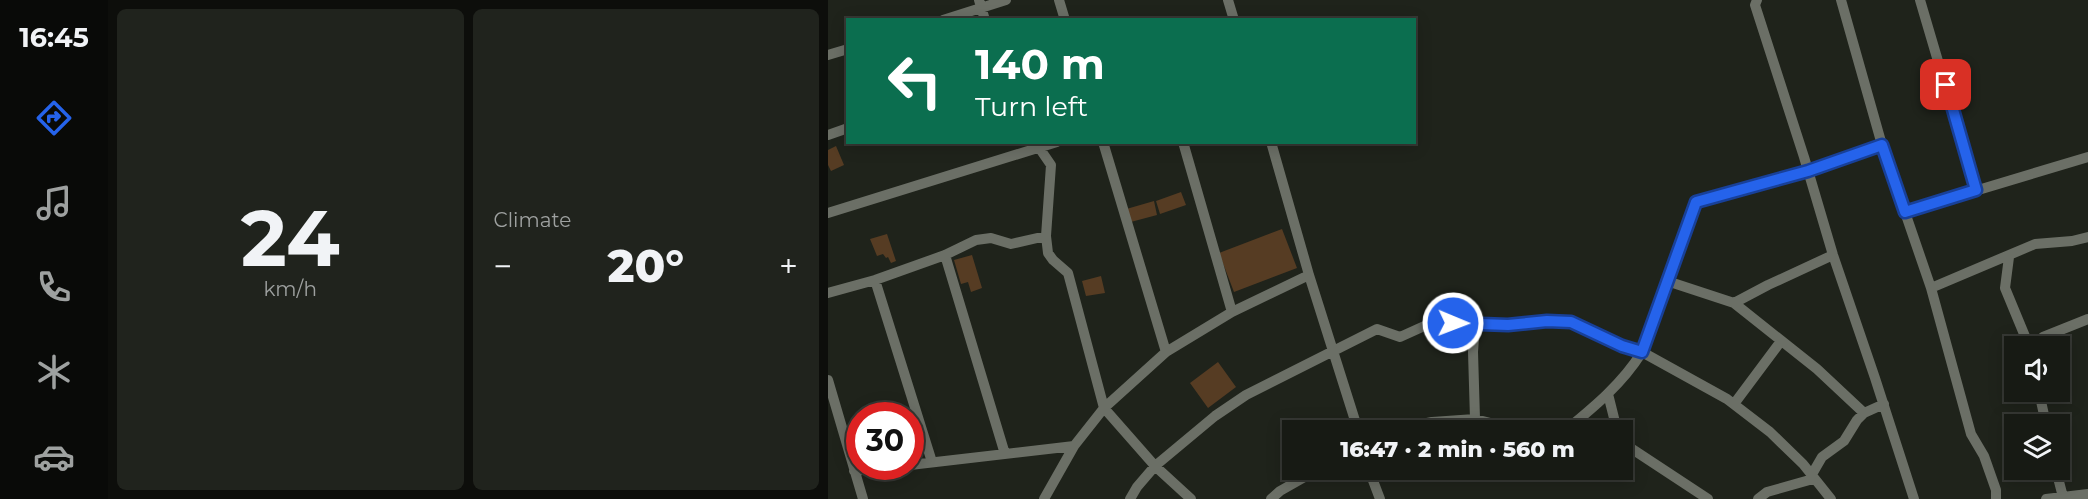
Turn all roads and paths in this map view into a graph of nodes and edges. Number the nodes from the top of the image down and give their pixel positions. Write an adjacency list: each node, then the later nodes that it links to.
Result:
1 (1006, 0): 7 (street)
2 (1059, 0): 9 (street)
3 (1228, 0): 10 (street)
4 (1757, 0): 21 (street)
5 (1841, 0): 18 (street)
6 (1920, 0): 22 (street)
7 (980, 4): 8 (street)
8 (948, 18)
9 (1064, 18)
10 (1233, 18)
11 (846, 50): 12 (street)
12 (828, 55)
13 (846, 129): 14 (street)
14 (828, 135)
15 (1104, 144): 42 (street)
16 (1184, 144): 36 (street)
17 (1272, 144): 30 (street)
18 (1882, 145): 21 (street); 23 (street)
19 (1036, 146): 24 (street); 25 (street)
20 (2088, 157): 22 (street)
21 (1808, 171): 28 (street); 32 (street)
22 (1976, 190): 23 (street)
23 (1905, 212): 33 (street)
24 (828, 213)
25 (1046, 236): 27 (street); 49 (street)
26 (2088, 237): 29 (street)
27 (945, 255): 31 (street); 60 (street)
28 (1833, 255): 35 (street); 48 (street)
29 (2009, 256): 33 (street); 39 (street)
30 (1309, 275): 36 (street); 43 (street)
31 (875, 280): 34 (street); 61 (street)
32 (1667, 281): 35 (street); 44 (street)
33 (1931, 288): 81 (street)
34 (828, 293)
35 (1734, 303): 41 (street)
36 (1232, 312): 42 (street)
37 (2088, 319): 40 (street)
38 (1475, 324): 43 (street); 44 (street); 51 (street)
39 (2027, 336)
40 (2046, 336)
41 (1781, 341): 47 (street); 50 (street)
42 (1166, 352): 49 (street)
43 (1334, 352): 52 (street); 63 (street)
44 (1642, 352): 46 (street); 47 (street)
45 (828, 380): 57 (street)
46 (1608, 394): 55 (street); 56 (street)
47 (1734, 404): 64 (street)
48 (1884, 404): 50 (street); 80 (street)
49 (1104, 408): 58 (street); 63 (street)
50 (1864, 413): 64 (street)
51 (1475, 419): 53 (street); 54 (street)
52 (1355, 420)
53 (1461, 420)
54 (1479, 420)
55 (1578, 420)
56 (1614, 420)
57 (846, 441)
58 (1074, 446): 60 (street); 72 (street)
59 (1633, 450): 77 (street)
60 (1005, 454): 61 (street)
61 (932, 462): 62 (street)
62 (924, 463)
63 (1155, 466): 73 (street); 74 (street)
64 (1812, 477): 78 (street); 79 (street)
65 (858, 480): 71 (street)
66 (1299, 480): 75 (street)
67 (1373, 480): 76 (street)
68 (2059, 480): 70 (street)
69 (2088, 494): 70 (street)
70 (2063, 497): 82 (street)
71 (863, 499)
72 (1044, 499)
73 (1130, 499)
74 (1191, 499)
75 (1271, 499)
76 (1380, 499)
77 (1708, 499)
78 (1758, 499)
79 (1831, 499)
80 (1914, 499)
81 (1996, 499)
82 (2046, 499)

